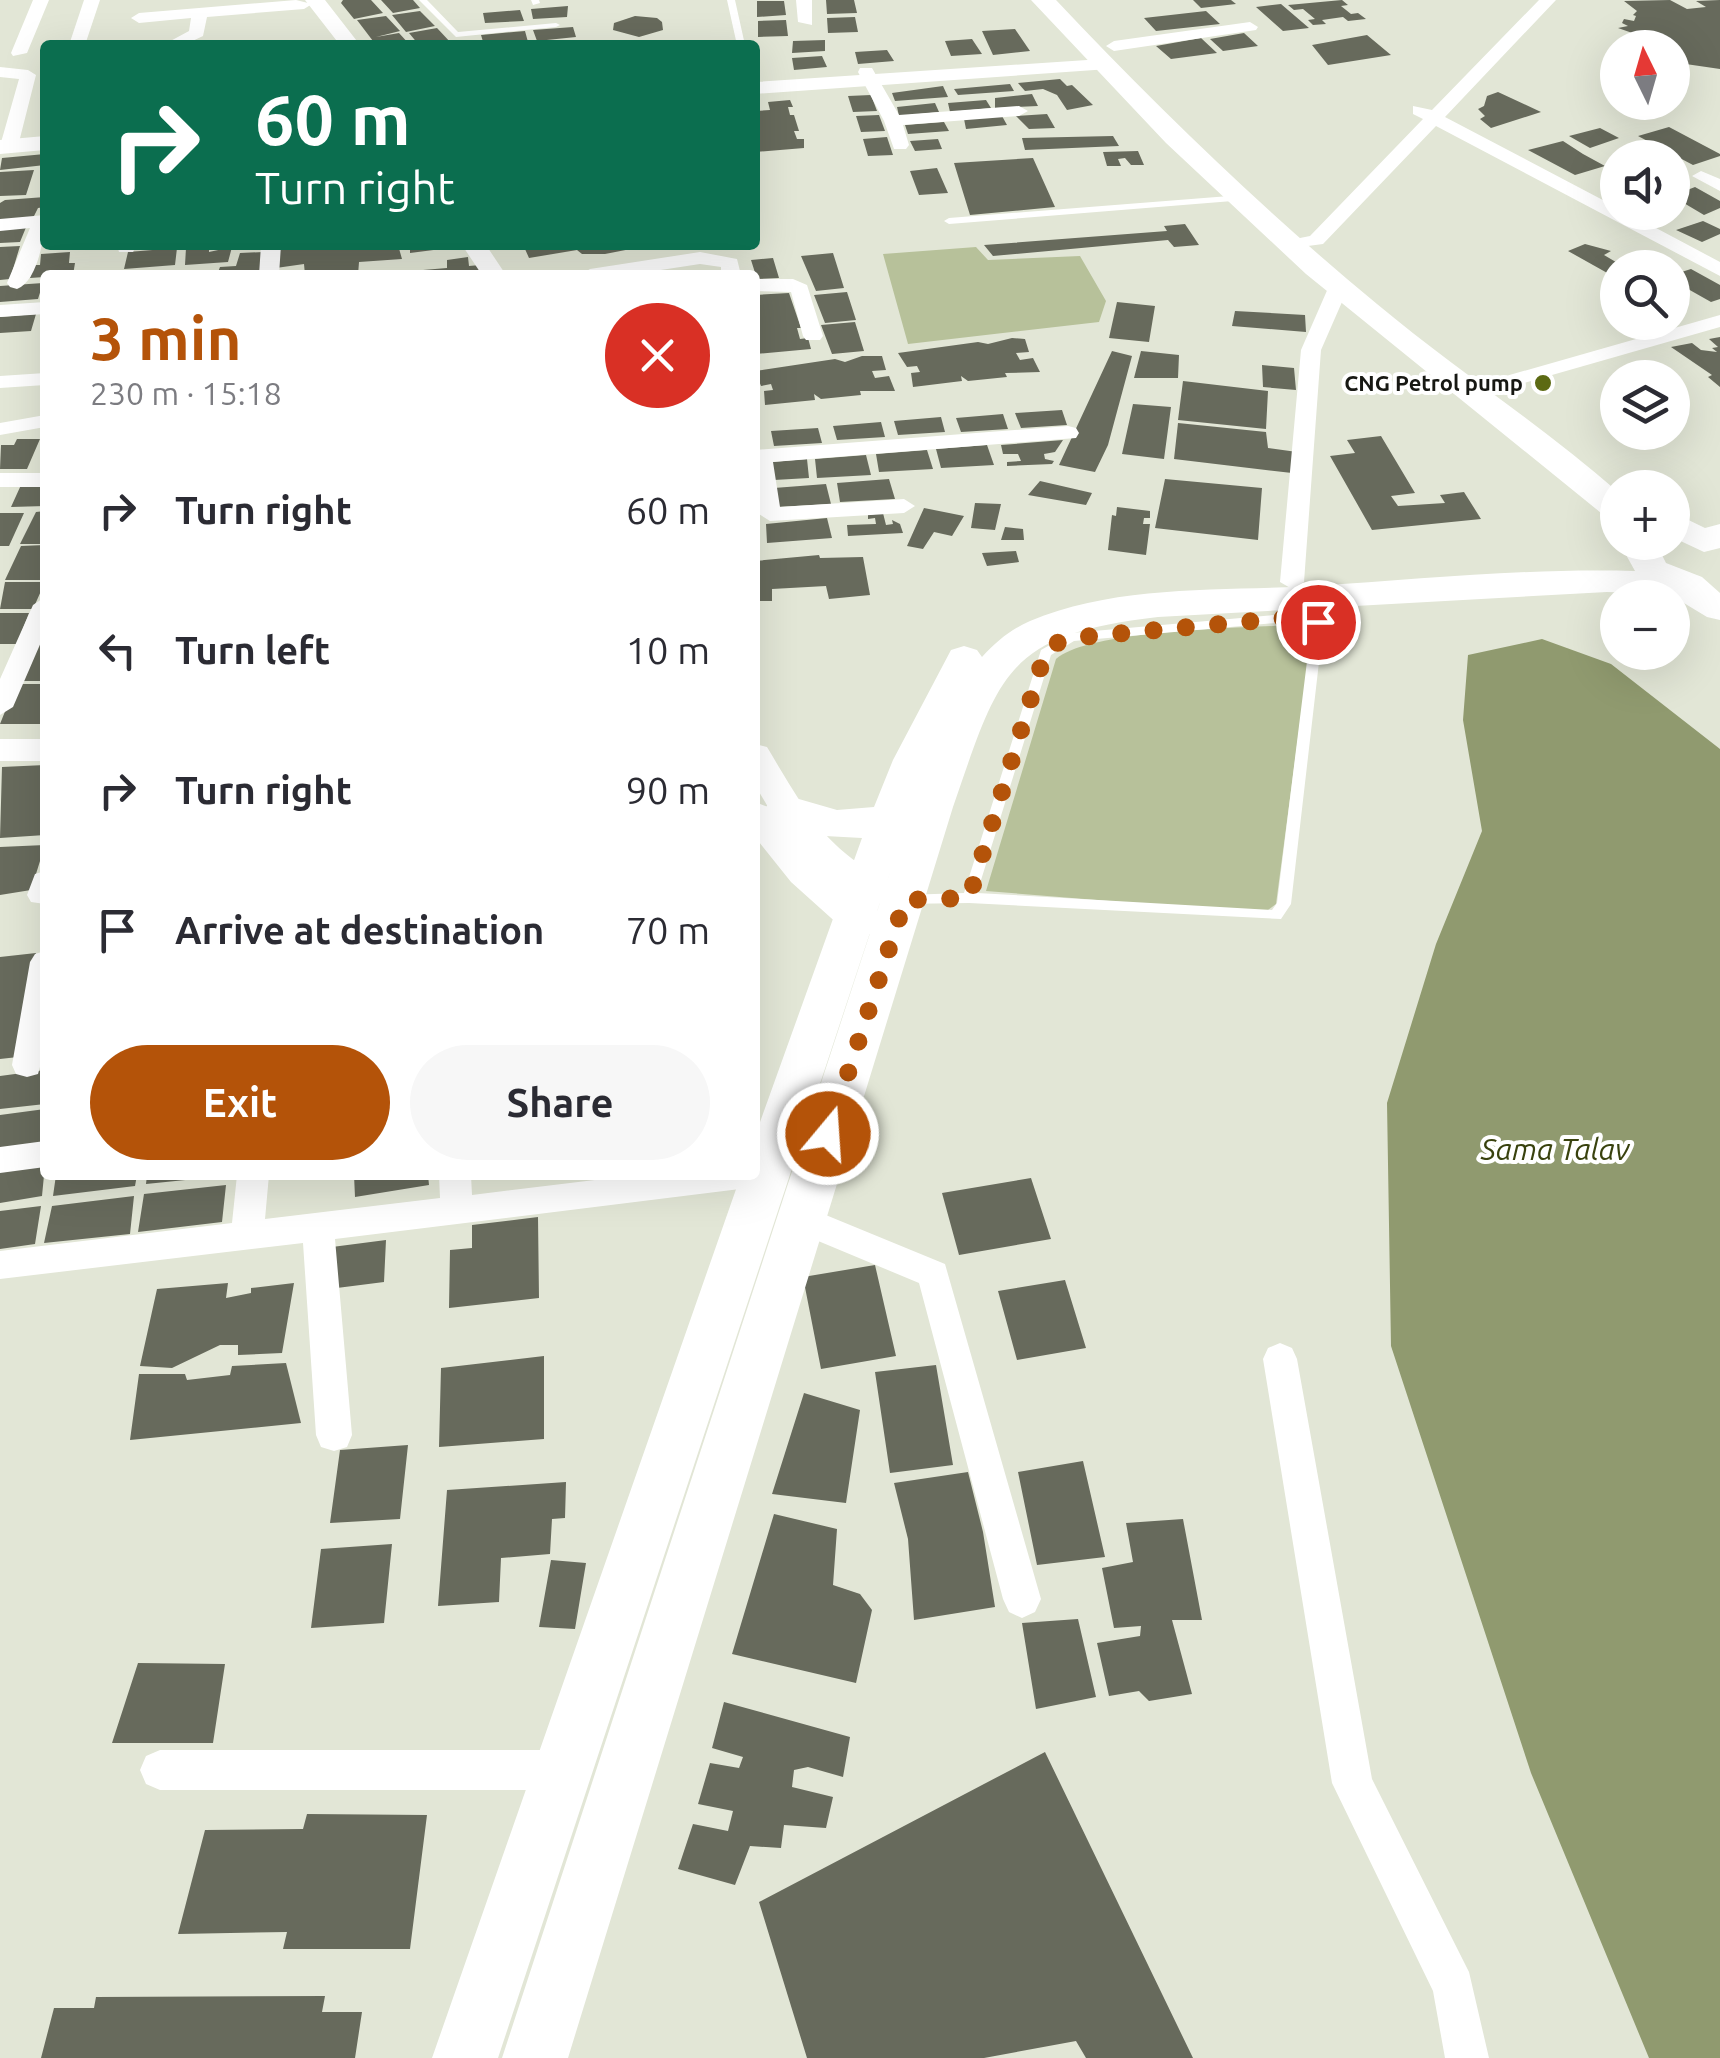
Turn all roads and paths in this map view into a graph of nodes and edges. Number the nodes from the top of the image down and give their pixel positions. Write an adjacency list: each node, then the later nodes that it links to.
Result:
1 (41, 0): 21 (street)
2 (92, 0): 16 (street)
3 (422, 0): 14 (lane)
4 (731, 0): 20 (lane)
5 (804, 0): 13 (street)
6 (1042, 0): 22 (main road)
7 (1070, 0): 22 (main road)
8 (1528, 0): 27 (street)
9 (1548, 0): 27 (street)
10 (307, 1): 11 (street); 18 (street); 19 (street)
11 (199, 14): 12 (street); 17 (street)
12 (140, 18)
13 (806, 22)
14 (556, 25)
15 (1250, 27): 22 (street)
16 (79, 40)
17 (182, 40)
18 (330, 40)
19 (345, 40)
20 (740, 40)
21 (20, 53)
22 (1104, 56): 24 (street); 36 (main road); 41 (main road)
23 (0, 72): 30 (street)
24 (868, 76): 25 (street); 28 (street)
25 (760, 84)
26 (1020, 111): 28 (street)
27 (1426, 114): 35 (street); 41 (street); 44 (street)
28 (893, 120): 32 (street)
29 (40, 135): 30 (street)
30 (6, 142): 31 (street)
31 (40, 143)
32 (900, 145)
33 (1701, 176): 34 (street)
34 (1720, 186)
35 (1340, 187)
36 (1242, 198): 38 (lane); 41 (main road)
37 (40, 222): 39 (street)
38 (949, 222)
39 (0, 225)
40 (40, 229): 45 (street)
41 (1297, 235): 47 (main road); 54 (main road)
42 (622, 270): 43 (street)
43 (731, 270)
44 (1720, 270)
45 (17, 282)
46 (760, 285): 51 (street)
47 (1339, 286): 63 (main road); 68 (street)
48 (40, 308): 49 (street)
49 (0, 311)
50 (1720, 322): 54 (street)
51 (813, 336)
52 (40, 379): 53 (street)
53 (0, 382)
54 (1492, 386): 60 (main road)
55 (40, 422): 56 (street)
56 (0, 429)
57 (1068, 433): 58 (street)
58 (760, 456)
59 (760, 466): 64 (street)
60 (1601, 470)
61 (0, 480): 62 (street)
62 (40, 480)
63 (1600, 496)
64 (904, 506)
65 (1600, 559): 68 (main road)
66 (1636, 560): 78 (main road)
67 (1689, 560): 69 (main road)
68 (1292, 582): 76 (main road)
69 (1720, 610)
70 (40, 616): 71 (street)
71 (0, 707)
72 (0, 750): 73 (street)
73 (40, 750)
74 (760, 774): 75 (street)
75 (770, 812): 76 (main road); 78 (street)
76 (890, 818): 78 (main road)
77 (969, 898): 77 (lane); 78 (lane)
78 (880, 908): 83 (main road); 84 (main road)
79 (40, 987): 80 (street)
80 (24, 1065)
81 (40, 1155): 82 (street)
82 (0, 1160)
83 (760, 1165)
84 (816, 1168): 85 (street); 90 (main road)
85 (760, 1174)
86 (253, 1180): 92 (street)
87 (656, 1180): 89 (street)
88 (754, 1180): 98 (main road)
89 (456, 1192): 91 (street)
90 (799, 1218): 96 (street); 100 (main road)
91 (318, 1230): 92 (street); 95 (street)
92 (247, 1238): 93 (street)
93 (0, 1265)
94 (1280, 1360): 101 (street)
95 (334, 1435)
96 (1022, 1600)
97 (160, 1770): 98 (street)
98 (566, 1770): 99 (main road)
99 (465, 2058)
100 (535, 2058)
101 (1466, 2058)

